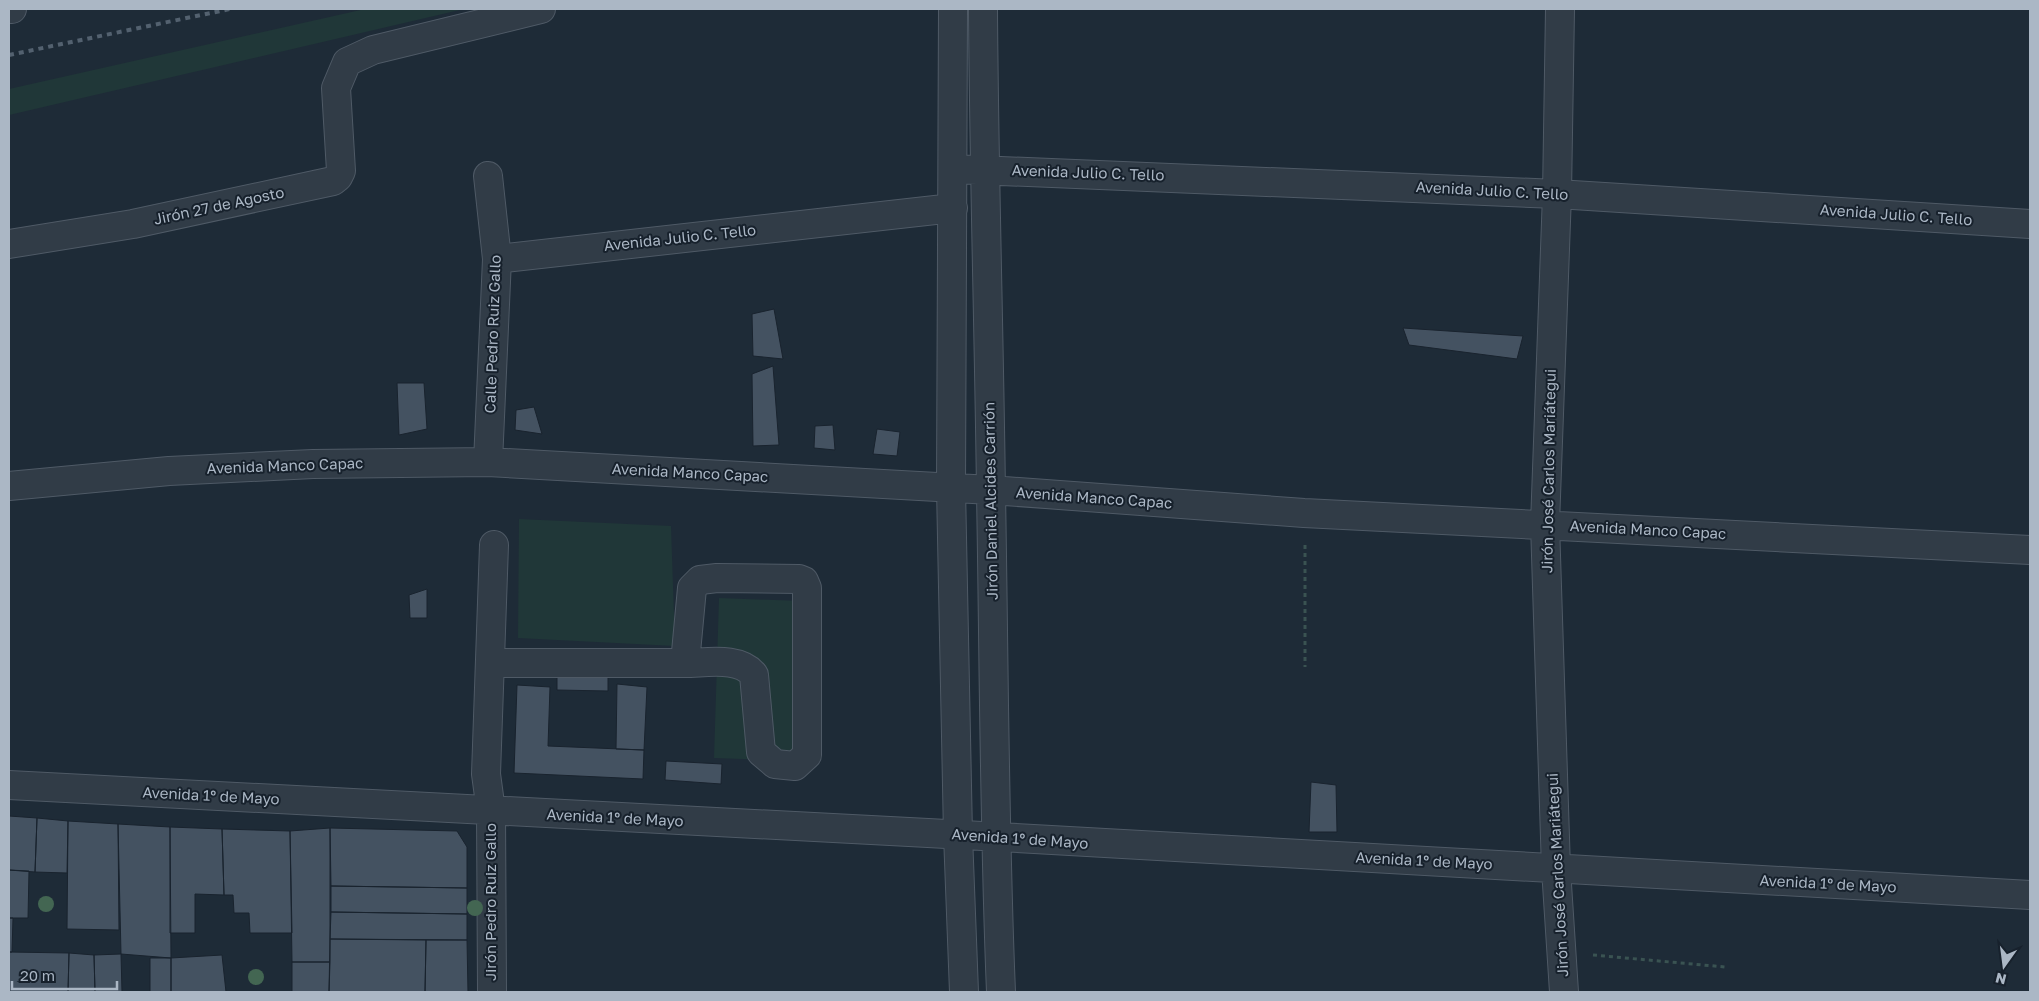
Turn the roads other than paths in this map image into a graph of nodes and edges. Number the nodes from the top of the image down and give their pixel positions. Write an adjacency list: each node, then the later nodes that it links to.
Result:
1 (541, 9): 11 (street, Jirón 27 de Agosto)
2 (954, 9): 5 (street)
3 (983, 9): 6 (street, Jirón Daniel Alcides Carrión)
4 (1560, 9): 8 (street, Jirón José Carlos Mariátegui)
5 (954, 169): 6 (street, Avenida Julio C. Tello); 9 (street)
6 (984, 169): 8 (street, Avenida Julio C. Tello); 16 (street, Jirón Daniel Alcides Carrión)
7 (488, 176): 12 (street, Calle Pedro Ruiz Gallo)
8 (1557, 194): 10 (street, Avenida Julio C. Tello); 17 (street, Jirón José Carlos Mariátegui)
9 (953, 208): 12 (street, Avenida Julio C. Tello); 15 (street)
10 (2030, 224)
11 (9, 244)
12 (497, 259): 13 (street, Calle Pedro Ruiz Gallo)
13 (488, 462): 14 (street, Avenida Manco Capac); 15 (street, Avenida Manco Capac)
14 (9, 486)
15 (951, 488): 16 (street, Avenida Manco Capac); 24 (street)
16 (991, 490): 17 (street, Avenida Manco Capac); 25 (street, Jirón Daniel Alcides Carrión)
17 (1545, 524): 19 (street, Avenida Manco Capac); 26 (street, Jirón José Carlos Mariátegui)
18 (494, 545): 21 (street, Jirón Pedro Ruiz Gallo)
19 (2030, 550)
20 (685, 663): 20 (street); 21 (street)
21 (490, 664): 23 (street, Jirón Pedro Ruiz Gallo)
22 (9, 785): 23 (street, Avenida 1º de Mayo)
23 (491, 812): 24 (street, Avenida 1º de Mayo); 28 (street, Jirón Pedro Ruiz Gallo)
24 (958, 835): 25 (street, Avenida 1º de Mayo); 29 (street)
25 (995, 838): 26 (street, Avenida 1º de Mayo); 30 (street, Jirón Daniel Alcides Carrión)
26 (1556, 869): 27 (street, Avenida 1º de Mayo); 31 (street, Jirón José Carlos Mariátegui)
27 (2030, 895)
28 (492, 992)
29 (964, 992)
30 (1001, 992)
31 (1564, 992)

